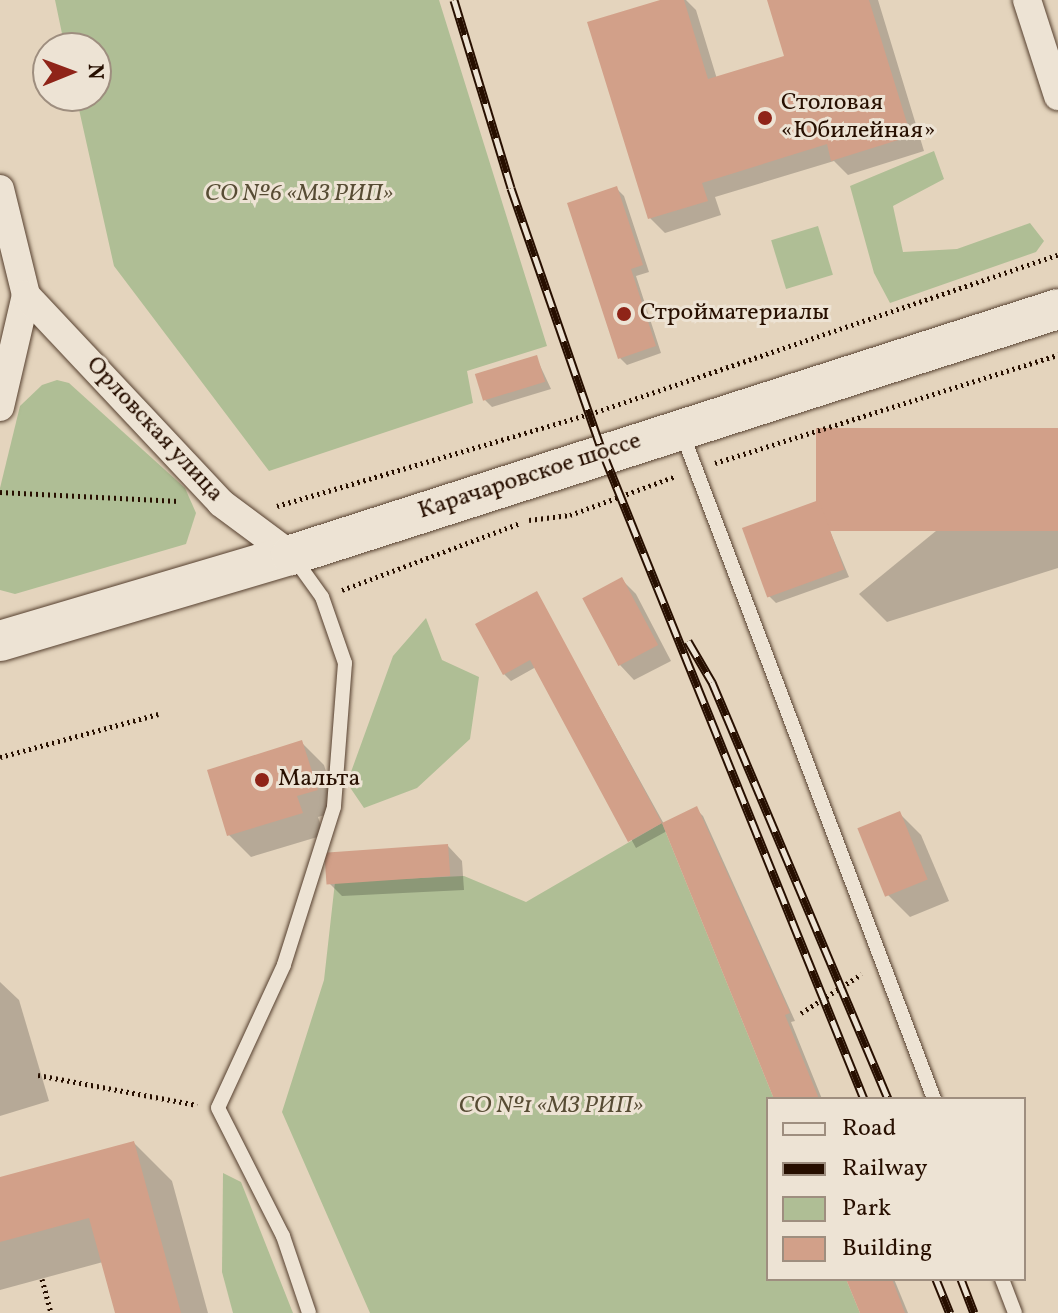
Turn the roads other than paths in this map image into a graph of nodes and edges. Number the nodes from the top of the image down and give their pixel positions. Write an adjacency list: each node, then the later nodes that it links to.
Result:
1 (1027, 0): 2 (street)
2 (1058, 96)
3 (0, 189): 4 (street, Орловская улица)
4 (26, 295): 6 (street, Орловская улица); 8 (street, Орловская улица)
5 (1058, 309): 7 (street, Карачаровское шоссе)
6 (0, 407)
7 (680, 429): 8 (street, Карачаровское шоссе); 10 (lane)
8 (291, 555): 9 (street, Карачаровское шоссе); 12 (lane)
9 (0, 641)
10 (933, 1097)
11 (1003, 1281): 13 (lane)
12 (309, 1313)
13 (1015, 1313)

